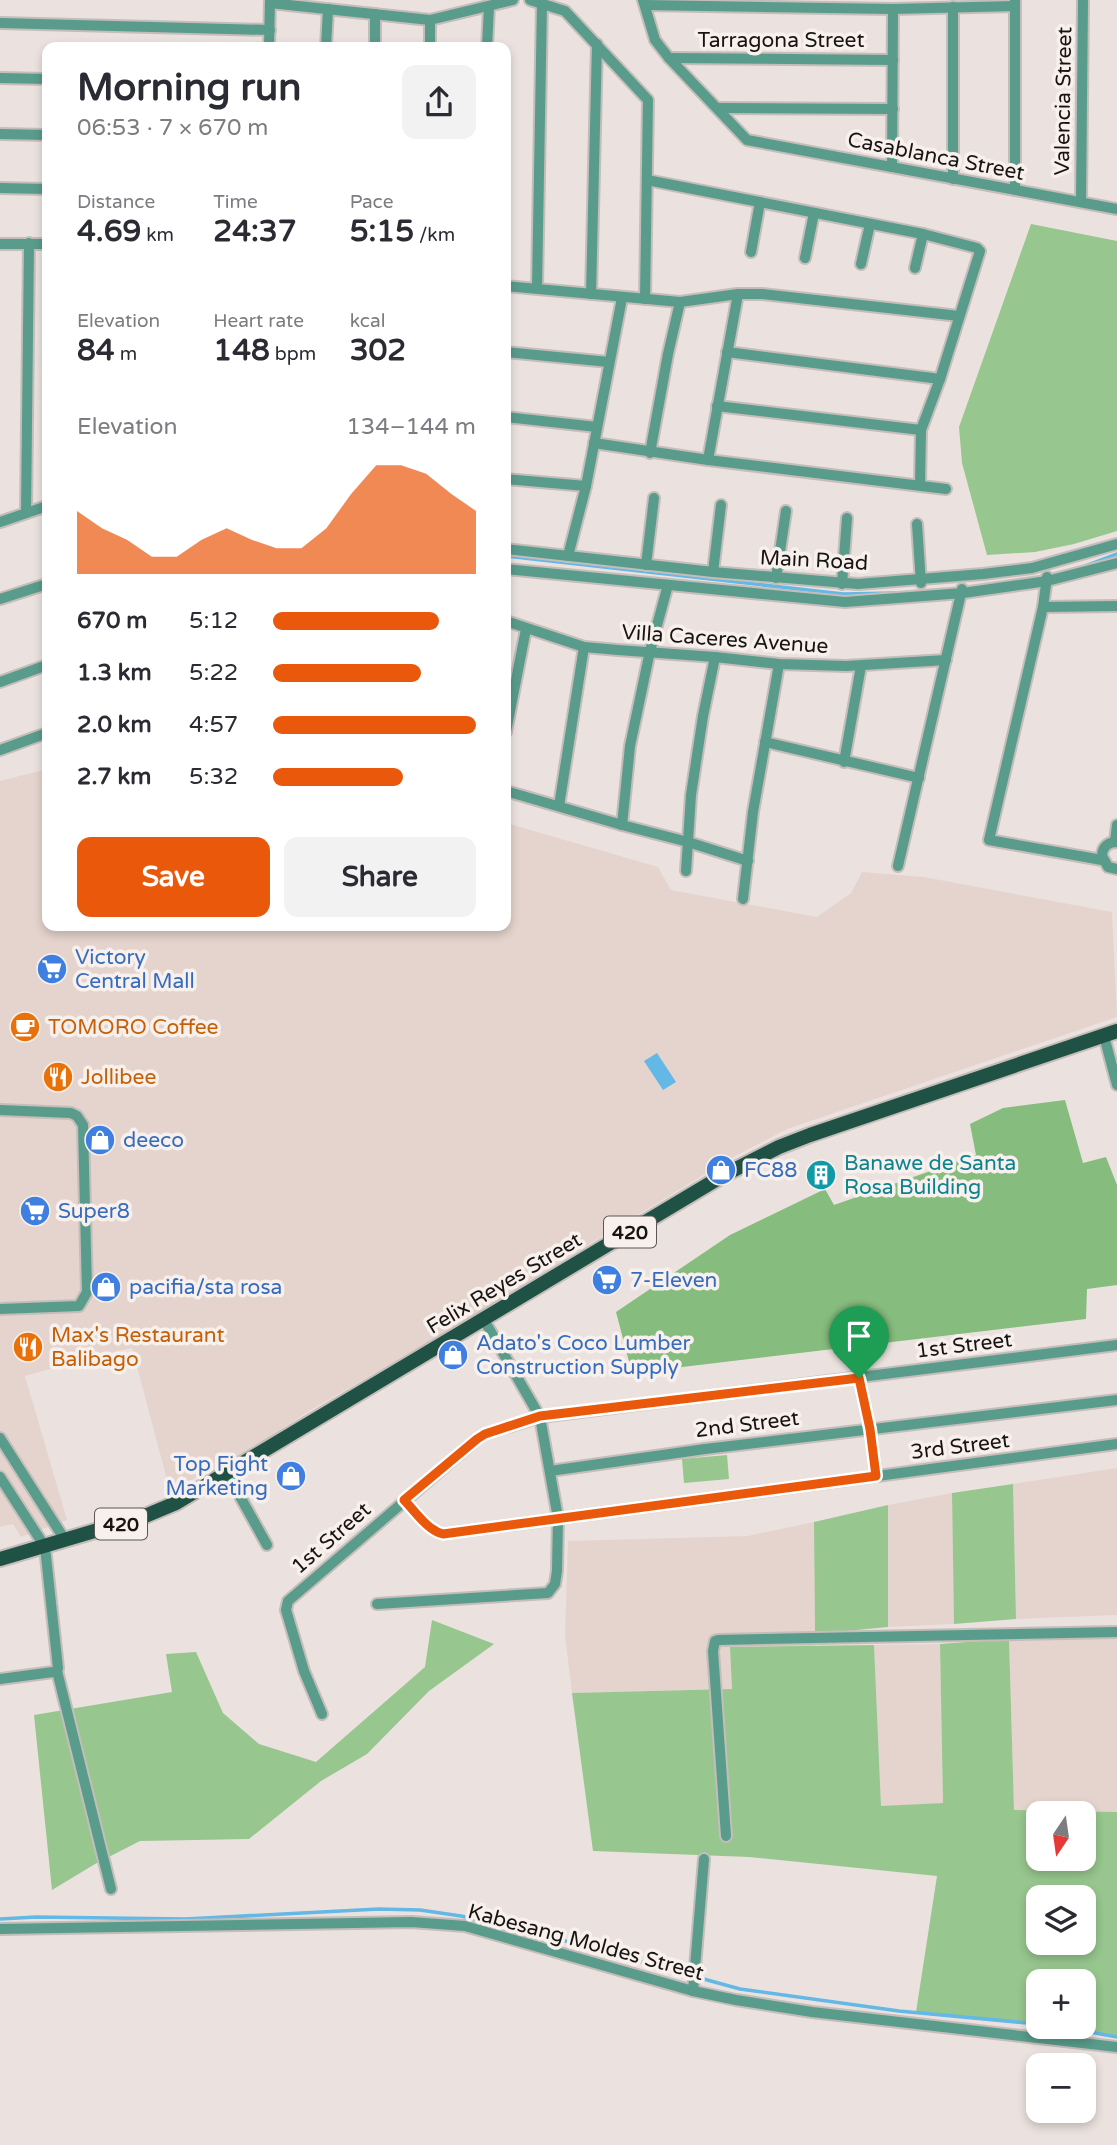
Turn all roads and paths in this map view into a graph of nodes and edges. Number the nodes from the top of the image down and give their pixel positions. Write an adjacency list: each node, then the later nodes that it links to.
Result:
1 (513, 0): 8 (street)
2 (1083, 0): 37 (street, Valencia Street)
3 (536, 1): 21 (street); 50 (street)
4 (270, 2): 10 (street); 15 (street)
5 (644, 3): 6 (street); 22 (street)
6 (694, 3): 11 (street)
7 (1015, 3): 9 (street); 35 (street)
8 (489, 7): 13 (street); 20 (street)
9 (953, 7): 11 (street); 31 (street)
10 (328, 9): 12 (street); 17 (street)
11 (893, 9): 23 (street)
12 (376, 14): 13 (street); 18 (street)
13 (430, 20): 19 (street)
14 (0, 23): 15 (street)
15 (270, 30): 16 (street)
16 (270, 42)
17 (326, 42)
18 (375, 42)
19 (430, 42)
20 (487, 42)
21 (597, 44): 32 (street); 51 (street)
22 (668, 58): 23 (street, Tarragona Street); 26 (street)
23 (893, 60): 27 (street)
24 (0, 78): 25 (street)
25 (42, 79)
26 (718, 108): 27 (street); 30 (street, Casablanca Street)
27 (892, 109): 30 (street)
28 (0, 134): 29 (street)
29 (42, 135)
30 (892, 167): 31 (street, Casablanca Street)
31 (953, 178): 35 (street, Casablanca Street)
32 (647, 180): 36 (street); 54 (street)
33 (0, 188): 34 (street)
34 (42, 189)
35 (1015, 190): 37 (street, Casablanca Street)
36 (760, 202): 39 (street); 45 (street)
37 (1081, 202): 38 (street, Casablanca Street)
38 (1117, 209)
39 (814, 213): 40 (street); 46 (street)
40 (870, 224): 41 (street); 47 (street)
41 (923, 234): 48 (street); 56 (street)
42 (29, 243): 43 (street); 44 (street); 76 (street)
43 (0, 244)
44 (42, 244)
45 (751, 251)
46 (805, 258)
47 (861, 264)
48 (915, 268)
49 (511, 286): 50 (street)
50 (537, 288): 51 (street)
51 (591, 294): 53 (street)
52 (738, 294): 55 (street); 56 (street); 58 (street)
53 (622, 298): 54 (street); 59 (street)
54 (645, 299): 55 (street)
55 (680, 302): 66 (street)
56 (959, 316): 60 (street)
57 (511, 352): 59 (street)
58 (727, 352): 60 (street); 61 (street)
59 (609, 362): 63 (street)
60 (940, 379): 64 (street)
61 (717, 406): 64 (street); 67 (street)
62 (511, 418): 63 (street)
63 (597, 427): 65 (street)
64 (920, 430): 69 (street)
65 (594, 443): 66 (street); 70 (street)
66 (650, 453): 67 (street)
67 (708, 460): 69 (street)
68 (511, 479): 70 (street)
69 (920, 484): 71 (street)
70 (586, 486): 82 (street)
71 (946, 489)
72 (654, 498): 85 (street)
73 (721, 505): 87 (street)
74 (42, 508): 76 (street)
75 (786, 511): 89 (street)
76 (26, 513): 78 (street)
77 (847, 518): 92 (street)
78 (0, 522)
79 (917, 524): 90 (street)
80 (1117, 544): 84 (street, Main Road)
81 (511, 550): 82 (street, Main Road)
82 (568, 556): 85 (street, Main Road)
83 (1117, 563): 91 (street, Main Road)
84 (1046, 564): 88 (street, Main Road); 91 (street)
85 (646, 565): 87 (street, Main Road)
86 (511, 569): 93 (street, Main Road)
87 (713, 572): 89 (street, Main Road)
88 (961, 576): 90 (street, Main Road); 95 (street)
89 (776, 578): 92 (street, Main Road)
90 (920, 579): 92 (street, Main Road); 96 (street)
91 (1047, 582): 95 (street, Main Road); 99 (street)
92 (842, 584)
93 (668, 585): 96 (street, Main Road); 103 (street)
94 (42, 586): 97 (street)
95 (963, 593): 96 (street, Main Road); 105 (street)
96 (922, 597)
97 (0, 599)
98 (1117, 606): 99 (street)
99 (1043, 607): 122 (street)
100 (511, 623): 101 (street, Villa Caceres Avenue)
101 (526, 629): 102 (street, Villa Caceres Avenue); 110 (street)
102 (584, 647): 103 (street, Villa Caceres Avenue); 117 (street)
103 (650, 651): 104 (street, Villa Caceres Avenue); 118 (street)
104 (715, 657): 106 (street, Villa Caceres Avenue); 120 (street)
105 (946, 660): 107 (street, Villa Caceres Avenue); 115 (street)
106 (779, 664): 107 (street, Villa Caceres Avenue); 112 (street)
107 (861, 666): 114 (street)
108 (42, 667): 109 (street)
109 (0, 682)
110 (511, 706)
111 (42, 735): 113 (street)
112 (765, 742): 114 (street); 123 (street)
113 (0, 750)
114 (844, 762): 115 (street)
115 (919, 778): 124 (street)
116 (511, 792): 117 (street)
117 (559, 806): 118 (street)
118 (622, 825): 120 (street)
119 (1117, 825): 121 (street)
120 (688, 842): 123 (street); 126 (street)
121 (1116, 842): 122 (street)
122 (1102, 860): 125 (street)
123 (748, 861): 127 (street)
124 (898, 866)
125 (1117, 869)
126 (687, 871)
127 (743, 899)
128 (1113, 1034): 129 (street); 132 (main road, Felix Reyes Street / 420)
129 (1117, 1085)
130 (0, 1110): 131 (street)
131 (0, 1309)
132 (484, 1320): 136 (street); 141 (main road, Felix Reyes Street / 420)
133 (1117, 1345): 134 (street, 1st Street)
134 (859, 1378): 136 (street, 1st Street); 137 (street)
135 (1117, 1400): 137 (street, 2nd Street)
136 (540, 1416): 140 (street); 144 (street, 1st Street)
137 (870, 1429): 140 (street, 2nd Street); 142 (street)
138 (0, 1438): 146 (street)
139 (1117, 1444): 142 (street, 3rd Street)
140 (550, 1471): 145 (street)
141 (228, 1473): 146 (main road, Felix Reyes Street / 420); 147 (street)
142 (876, 1476): 145 (street, 3rd Street)
143 (0, 1477): 148 (street)
144 (404, 1500): 145 (street, 3rd Street); 154 (street, 1st Street)
145 (558, 1518): 150 (street)
146 (65, 1540): 148 (main road, Felix Reyes Street / 420)
147 (267, 1545)
148 (45, 1547): 149 (main road, Felix Reyes Street / 420); 152 (street)
149 (0, 1559)
150 (377, 1604)
151 (1117, 1632): 155 (street)
152 (57, 1671): 153 (street); 157 (street)
153 (0, 1679)
154 (322, 1714)
155 (726, 1836)
156 (704, 1859): 159 (street)
157 (111, 1889)
158 (0, 1929): 159 (street, Kabesang Moldes Street)
159 (694, 1983): 160 (street, Kabesang Moldes Street)
160 (1117, 2047)

